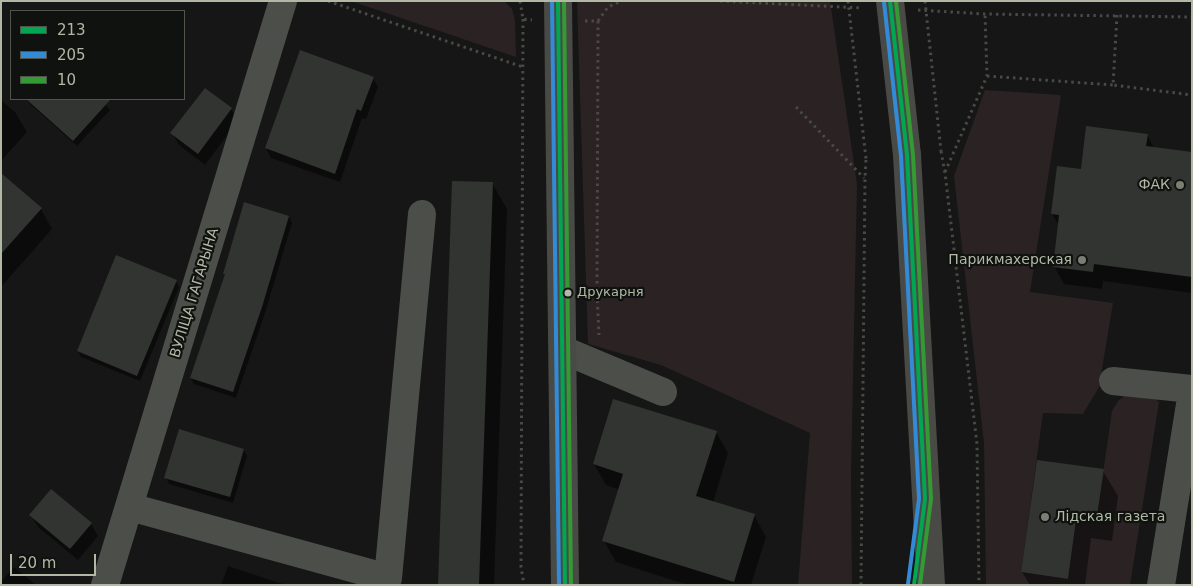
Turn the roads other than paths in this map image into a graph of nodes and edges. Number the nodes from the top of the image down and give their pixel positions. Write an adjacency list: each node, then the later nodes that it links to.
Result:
1 (283, 1): 10 (street, ВУЛІЦА ГАГАРЫНА)
2 (558, 1): 5 (main road)
3 (878, 5): 9 (main road, bridge)
4 (422, 214): 11 (street)
5 (563, 350): 8 (street); 13 (main road)
6 (1113, 381): 7 (street)
7 (1192, 391): 16 (street)
8 (663, 392)
9 (925, 499): 14 (main road); 15 (main road)
10 (130, 507): 11 (street); 12 (street, ВУЛІЦА ГАГАРЫНА)
11 (388, 582)
12 (105, 585)
13 (565, 585)
14 (914, 585)
15 (931, 585)
16 (1161, 585)

